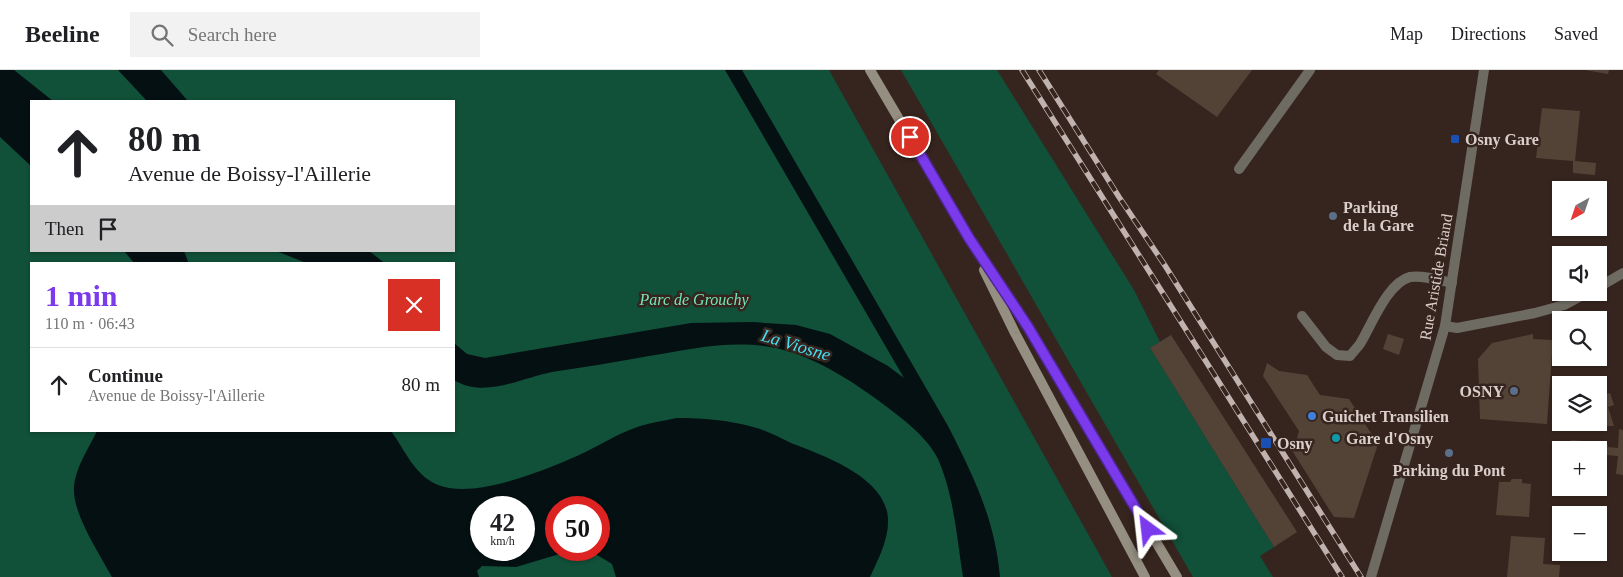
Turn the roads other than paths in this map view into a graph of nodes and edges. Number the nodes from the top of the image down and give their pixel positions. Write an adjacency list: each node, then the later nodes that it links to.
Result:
1 (870, 70): 5 (main road)
2 (1310, 70): 4 (street)
3 (1484, 70): 8 (street, Rue Aristide Briand)
4 (1239, 169)
5 (969, 238): 12 (main road); 13 (main road)
6 (1623, 272): 7 (street)
7 (1607, 282)
8 (1452, 283): 10 (street); 11 (street, Rue Aristide Briand)
9 (1571, 301): 11 (street)
10 (1302, 316)
11 (1445, 326): 14 (street, Rue Aristide Briand)
12 (1145, 577)
13 (1177, 577)
14 (1371, 577)

